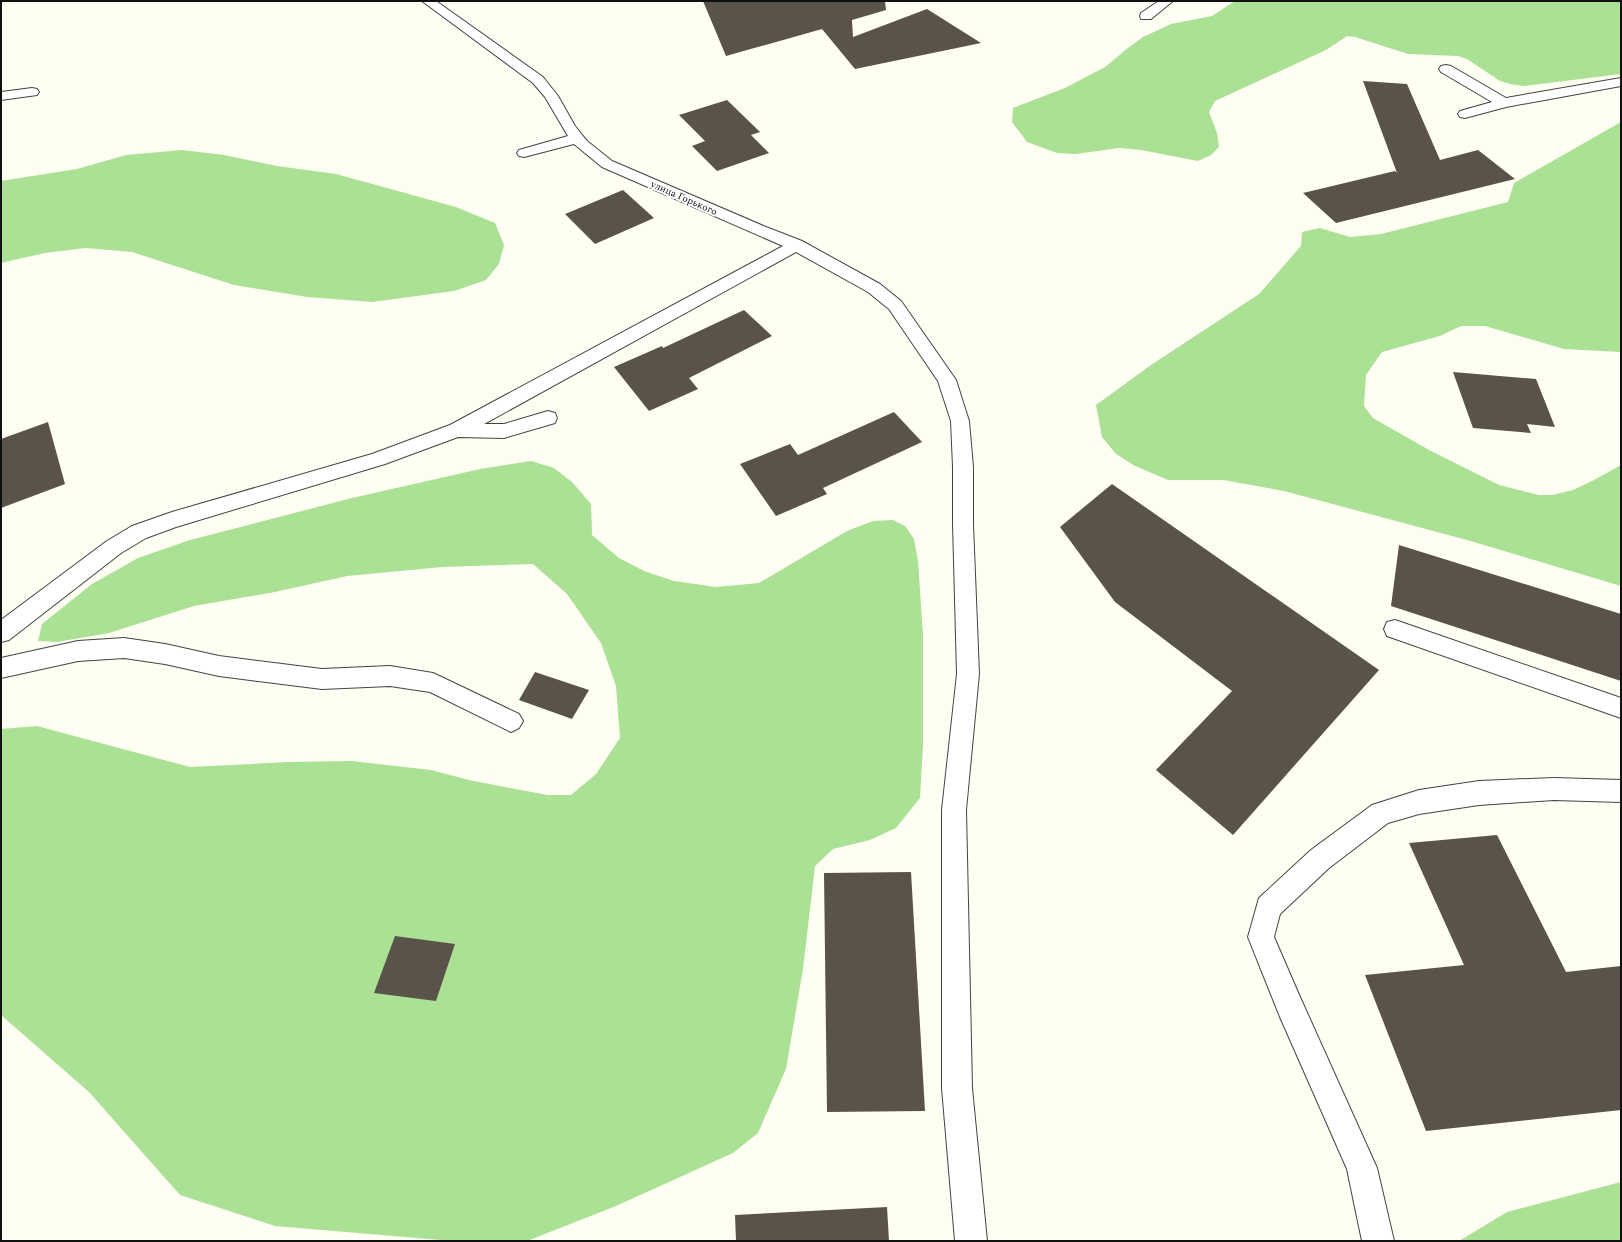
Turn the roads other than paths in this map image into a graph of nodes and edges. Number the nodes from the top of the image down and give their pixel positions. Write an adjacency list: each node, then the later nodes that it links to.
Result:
1 (428, 1): 10 (lane, улица Горького)
2 (1167, 1): 3 (lane)
3 (1146, 16)
4 (1446, 69): 8 (lane)
5 (1621, 82): 8 (lane)
6 (32, 92): 7 (lane)
7 (1, 96)
8 (1504, 103): 9 (lane)
9 (1466, 114)
10 (577, 138): 11 (lane); 12 (lane, улица Горького)
11 (524, 153)
12 (796, 245): 14 (lane); 21 (lane, улица Горького)
13 (548, 418): 14 (lane)
14 (457, 430): 16 (lane)
15 (1395, 629): 18 (lane)
16 (1, 633)
17 (1, 668): 19 (lane)
18 (1621, 708)
19 (511, 721)
20 (1621, 791): 22 (lane)
21 (971, 1241)
22 (1378, 1241)

